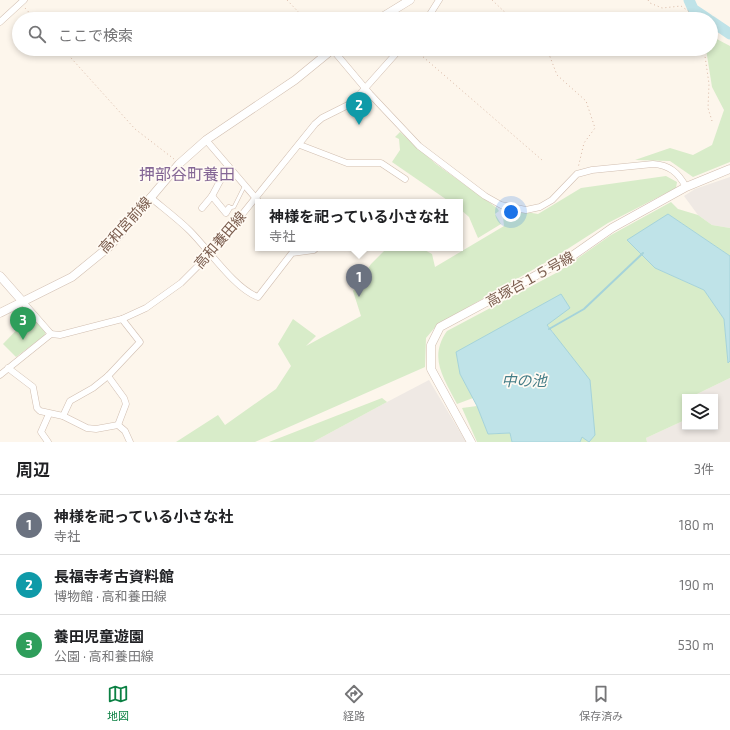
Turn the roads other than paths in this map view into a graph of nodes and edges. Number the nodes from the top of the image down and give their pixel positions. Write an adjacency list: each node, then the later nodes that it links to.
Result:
1 (410, 0): 4 (street)
2 (439, 0): 5 (street)
3 (22, 2): 6 (street)
4 (390, 12)
5 (431, 12)
6 (0, 22)
7 (324, 56): 11 (street, 高和宮前線)
8 (339, 56): 10 (street)
9 (394, 56): 10 (street, 高和養田線)
10 (366, 89): 12 (street, 高和養田線); 17 (street)
11 (206, 140): 13 (street); 19 (street, 高和宮前線)
12 (300, 145): 15 (street); 21 (street, 高和養田線)
13 (228, 166): 16 (street); 18 (street)
14 (730, 169): 17 (street, 高塚台１５号線)
15 (405, 178)
16 (245, 185): 20 (street); 24 (lane)
17 (686, 187): 41 (street, 高塚台１５号線)
18 (212, 196): 23 (street); 24 (street)
19 (150, 197): 27 (street); 29 (street, 高和宮前線)
20 (257, 199)
21 (259, 199)
22 (255, 203): 25 (street, 高和養田線)
23 (202, 208)
24 (228, 211): 25 (street)
25 (235, 224): 27 (street, 高和養田線)
26 (307, 251): 27 (street)
27 (211, 253): 31 (street, 高和養田線)
28 (0, 276): 29 (street)
29 (23, 302): 30 (street, 高和宮前線); 32 (street)
30 (0, 313)
31 (122, 319): 32 (street, 高和養田線); 35 (street)
32 (51, 334): 33 (street)
33 (8, 368): 34 (street); 36 (street)
34 (0, 375)
35 (108, 376): 37 (street); 38 (street)
36 (49, 414): 37 (street); 39 (street)
37 (63, 416): 38 (street)
38 (118, 425): 40 (street)
39 (48, 442)
40 (130, 442)
41 (471, 442)

